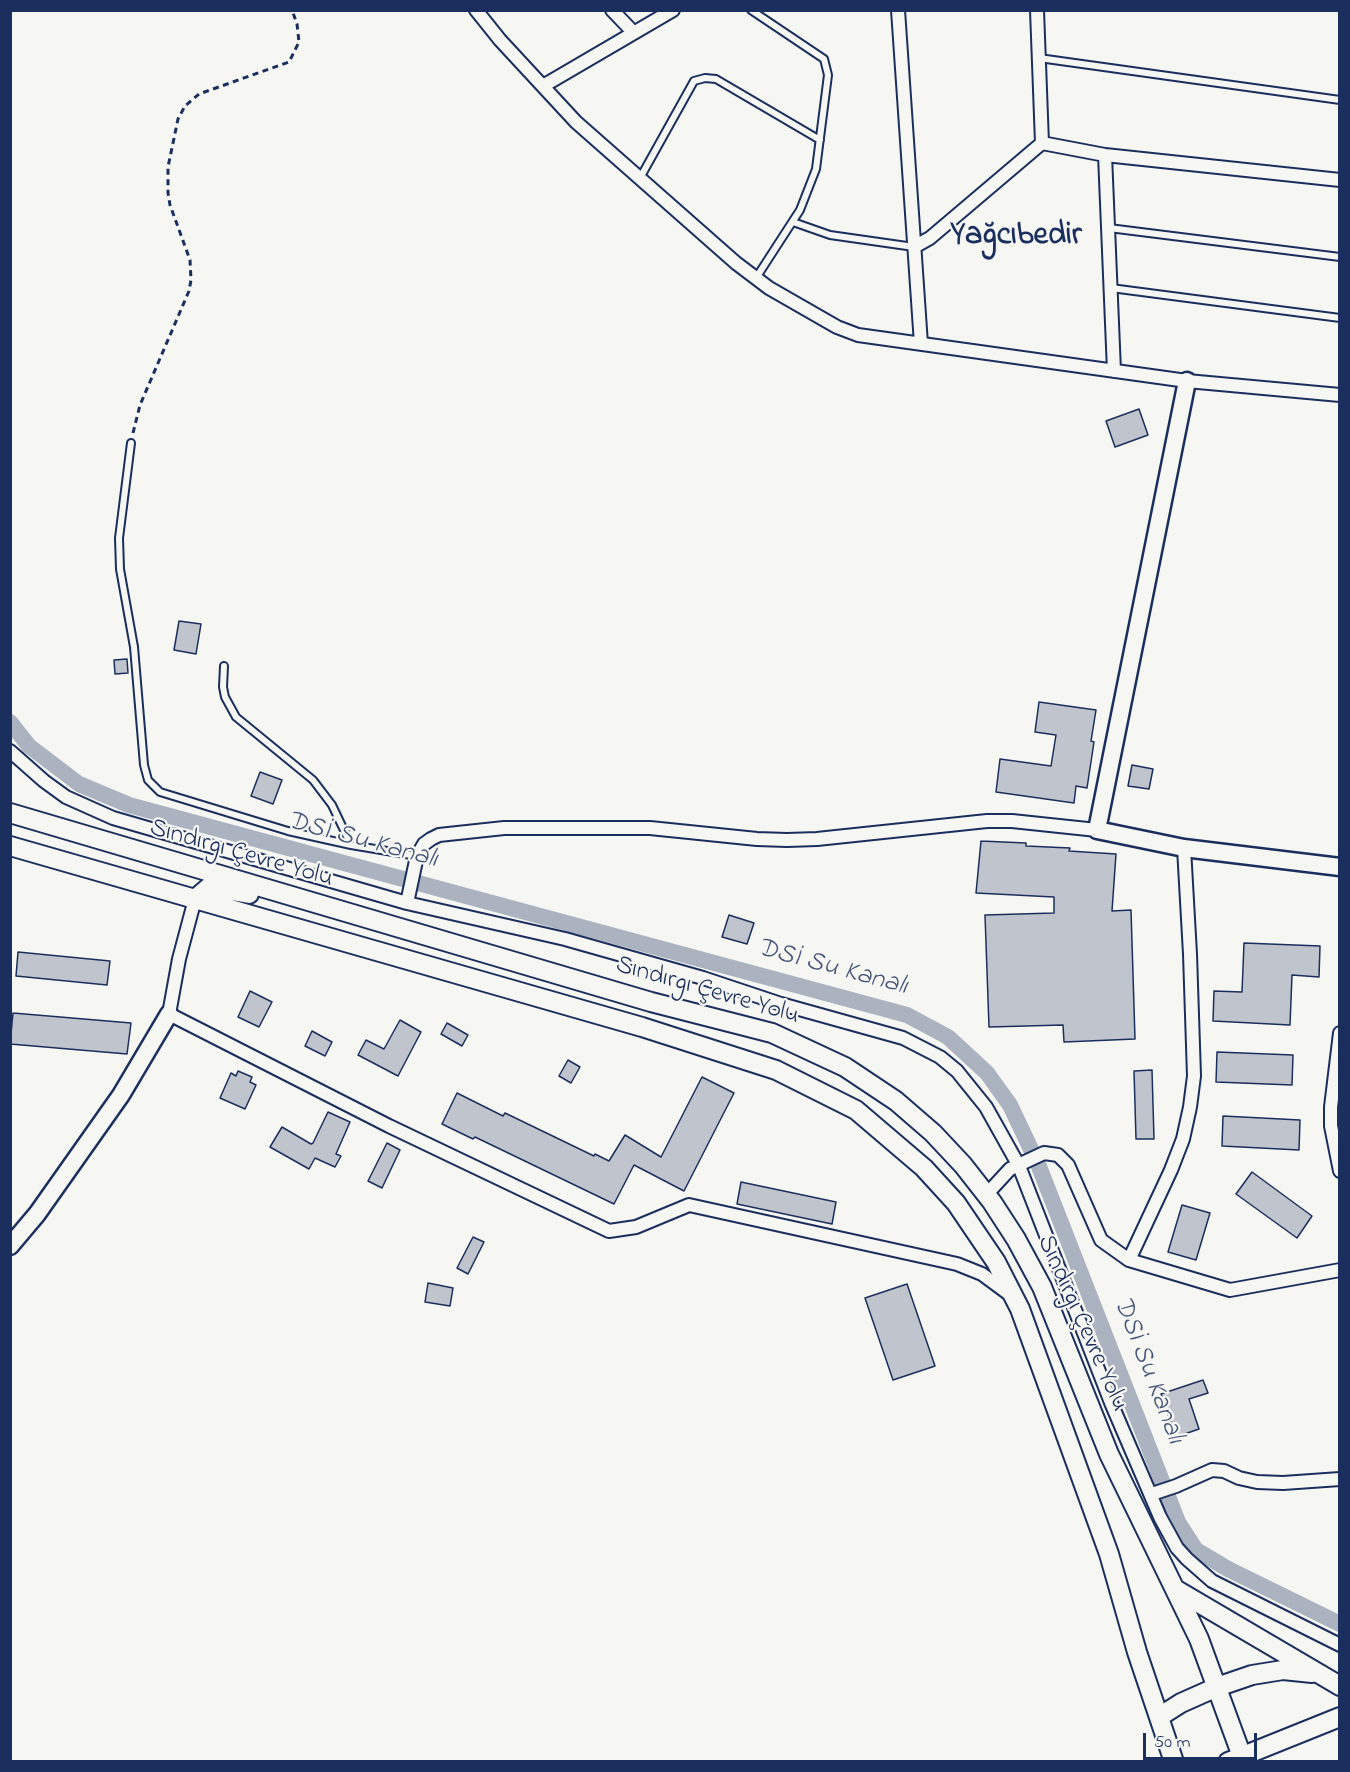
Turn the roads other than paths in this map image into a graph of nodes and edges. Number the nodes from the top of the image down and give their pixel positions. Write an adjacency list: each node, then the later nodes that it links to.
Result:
1 (476, 10): 9 (street)
2 (612, 10): 7 (street)
3 (673, 10): 7 (street)
4 (751, 10): 11 (lane)
5 (898, 10): 18 (street)
6 (1037, 10): 8 (street)
7 (634, 33): 9 (street)
8 (1039, 58): 10 (lane); 12 (street)
9 (543, 86): 14 (street)
10 (1340, 100)
11 (820, 140): 14 (lane); 16 (lane)
12 (1042, 143): 13 (street); 18 (street)
13 (1105, 155): 15 (street); 17 (street)
14 (640, 178): 20 (street)
15 (1340, 180)
16 (793, 222): 18 (lane); 20 (lane)
17 (1108, 228): 19 (lane); 21 (street)
18 (914, 247): 23 (street)
19 (1340, 257)
20 (756, 278): 23 (street)
21 (1110, 288): 22 (lane); 24 (street)
22 (1340, 318)
23 (921, 344): 24 (street)
24 (1114, 371): 25 (street)
25 (1188, 381): 26 (street); 31 (street)
26 (1340, 395)
27 (131, 443): 32 (lane)
28 (224, 666): 32 (lane)
29 (10, 751): 37 (street)
30 (10, 813): 39 (main road, Sındırgı Çevre Yolu)
31 (1097, 830): 34 (street); 35 (street)
32 (351, 845): 35 (lane)
33 (10, 846): 38 (main road, Sındırgı Çevre Yolu)
34 (1184, 848): 36 (street); 47 (street)
35 (417, 856): 37 (street)
36 (1340, 867)
37 (408, 897): 43 (street)
38 (195, 900): 39 (main road); 40 (street); 49 (main road, Sındırgı Çevre Yolu)
39 (339, 910): 45 (main road, Sındırgı Çevre Yolu)
40 (170, 1014): 46 (street); 49 (street)
41 (1340, 1033): 42 (street)
42 (1335, 1126): 44 (street)
43 (1022, 1165): 45 (street); 47 (street); 51 (street)
44 (1340, 1171)
45 (986, 1195): 52 (main road, Sındırgı Çevre Yolu)
46 (10, 1246)
47 (1129, 1260): 48 (street)
48 (1340, 1270)
49 (1014, 1297): 57 (main road, Sındırgı Çevre Yolu)
50 (1340, 1479): 51 (street)
51 (1154, 1493): 53 (street)
52 (1175, 1589): 54 (main road); 56 (main road, Sındırgı Çevre Yolu)
53 (1340, 1645)
54 (1320, 1674): 55 (main road); 56 (main road)
55 (1340, 1686)
56 (1217, 1687): 57 (main road); 59 (main road, Sındırgı Çevre Yolu)
57 (1159, 1717): 60 (main road, Sındırgı Çevre Yolu)
58 (1340, 1717): 59 (main road)
59 (1238, 1760)
60 (1174, 1761)

